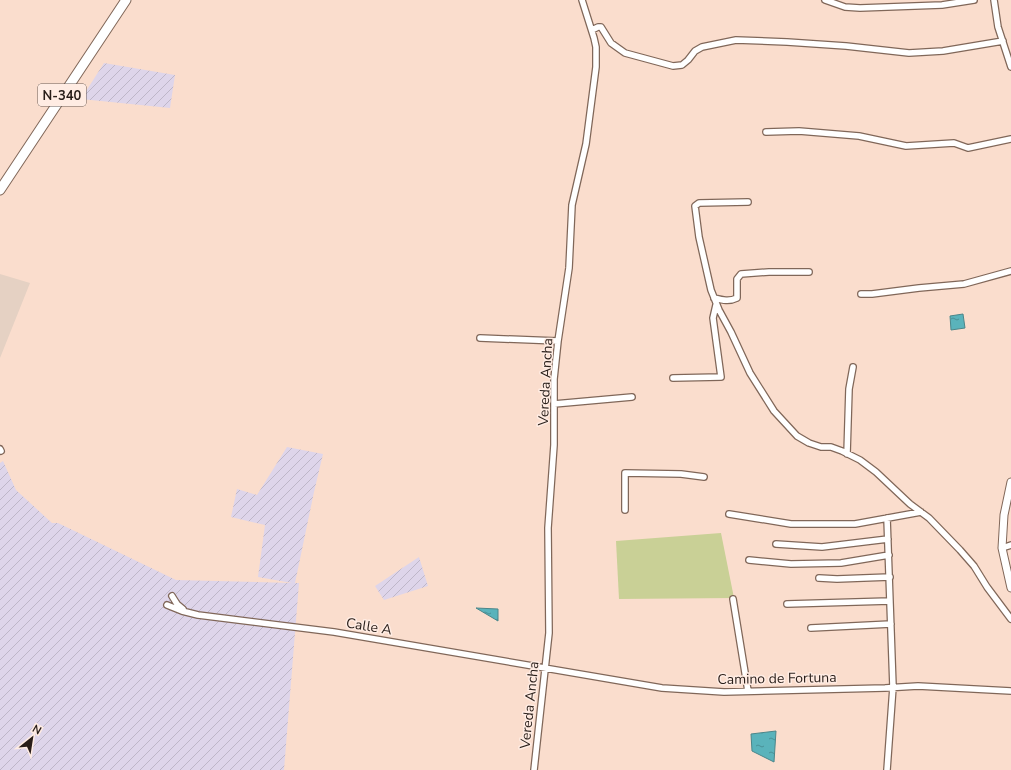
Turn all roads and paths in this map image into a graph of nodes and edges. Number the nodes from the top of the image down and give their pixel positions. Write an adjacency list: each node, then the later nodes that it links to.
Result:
1 (126, 0): 11 (highway, N-340)
2 (582, 0): 6 (street, Vereda Ancha)
3 (825, 0): 4 (street)
4 (974, 0)
5 (994, 0): 7 (street)
6 (592, 30): 7 (street); 19 (street, Vereda Ancha)
7 (1003, 41): 8 (street)
8 (1011, 67)
9 (766, 132): 10 (street)
10 (1011, 139)
11 (0, 190)
12 (748, 202): 16 (street)
13 (1011, 271): 15 (street)
14 (809, 272): 16 (street)
15 (861, 294)
16 (714, 298): 17 (street)
17 (716, 304): 21 (street); 24 (street)
18 (480, 338): 19 (street)
19 (558, 341): 23 (street, Vereda Ancha)
20 (853, 367): 24 (street)
21 (673, 378)
22 (632, 397): 23 (street)
23 (554, 404): 49 (street, Vereda Ancha)
24 (847, 454): 28 (street)
25 (704, 477): 27 (street)
26 (1011, 482): 34 (street)
27 (625, 510)
28 (921, 512): 30 (street); 46 (street)
29 (729, 514): 30 (street)
30 (888, 518): 31 (street)
31 (888, 539): 32 (street); 35 (street)
32 (776, 544)
33 (1011, 545): 34 (street)
34 (1002, 548): 39 (street)
35 (889, 555): 36 (street); 37 (street)
36 (749, 560)
37 (890, 577): 38 (street); 42 (street)
38 (819, 578)
39 (1010, 584)
40 (172, 596): 45 (street)
41 (733, 599): 51 (street)
42 (890, 601): 43 (street); 47 (street)
43 (787, 604)
44 (167, 605): 45 (street, Calle A)
45 (188, 612): 49 (street, Calle A)
46 (1011, 619)
47 (891, 624): 48 (street); 50 (street)
48 (811, 628)
49 (545, 667): 51 (street, Camino de Fortuna); 53 (street, Vereda Ancha)
50 (893, 687): 51 (street, Camino de Fortuna); 52 (street, Camino de Fortuna); 54 (street)
51 (748, 691)
52 (1011, 691)
53 (534, 770)
54 (887, 770)

